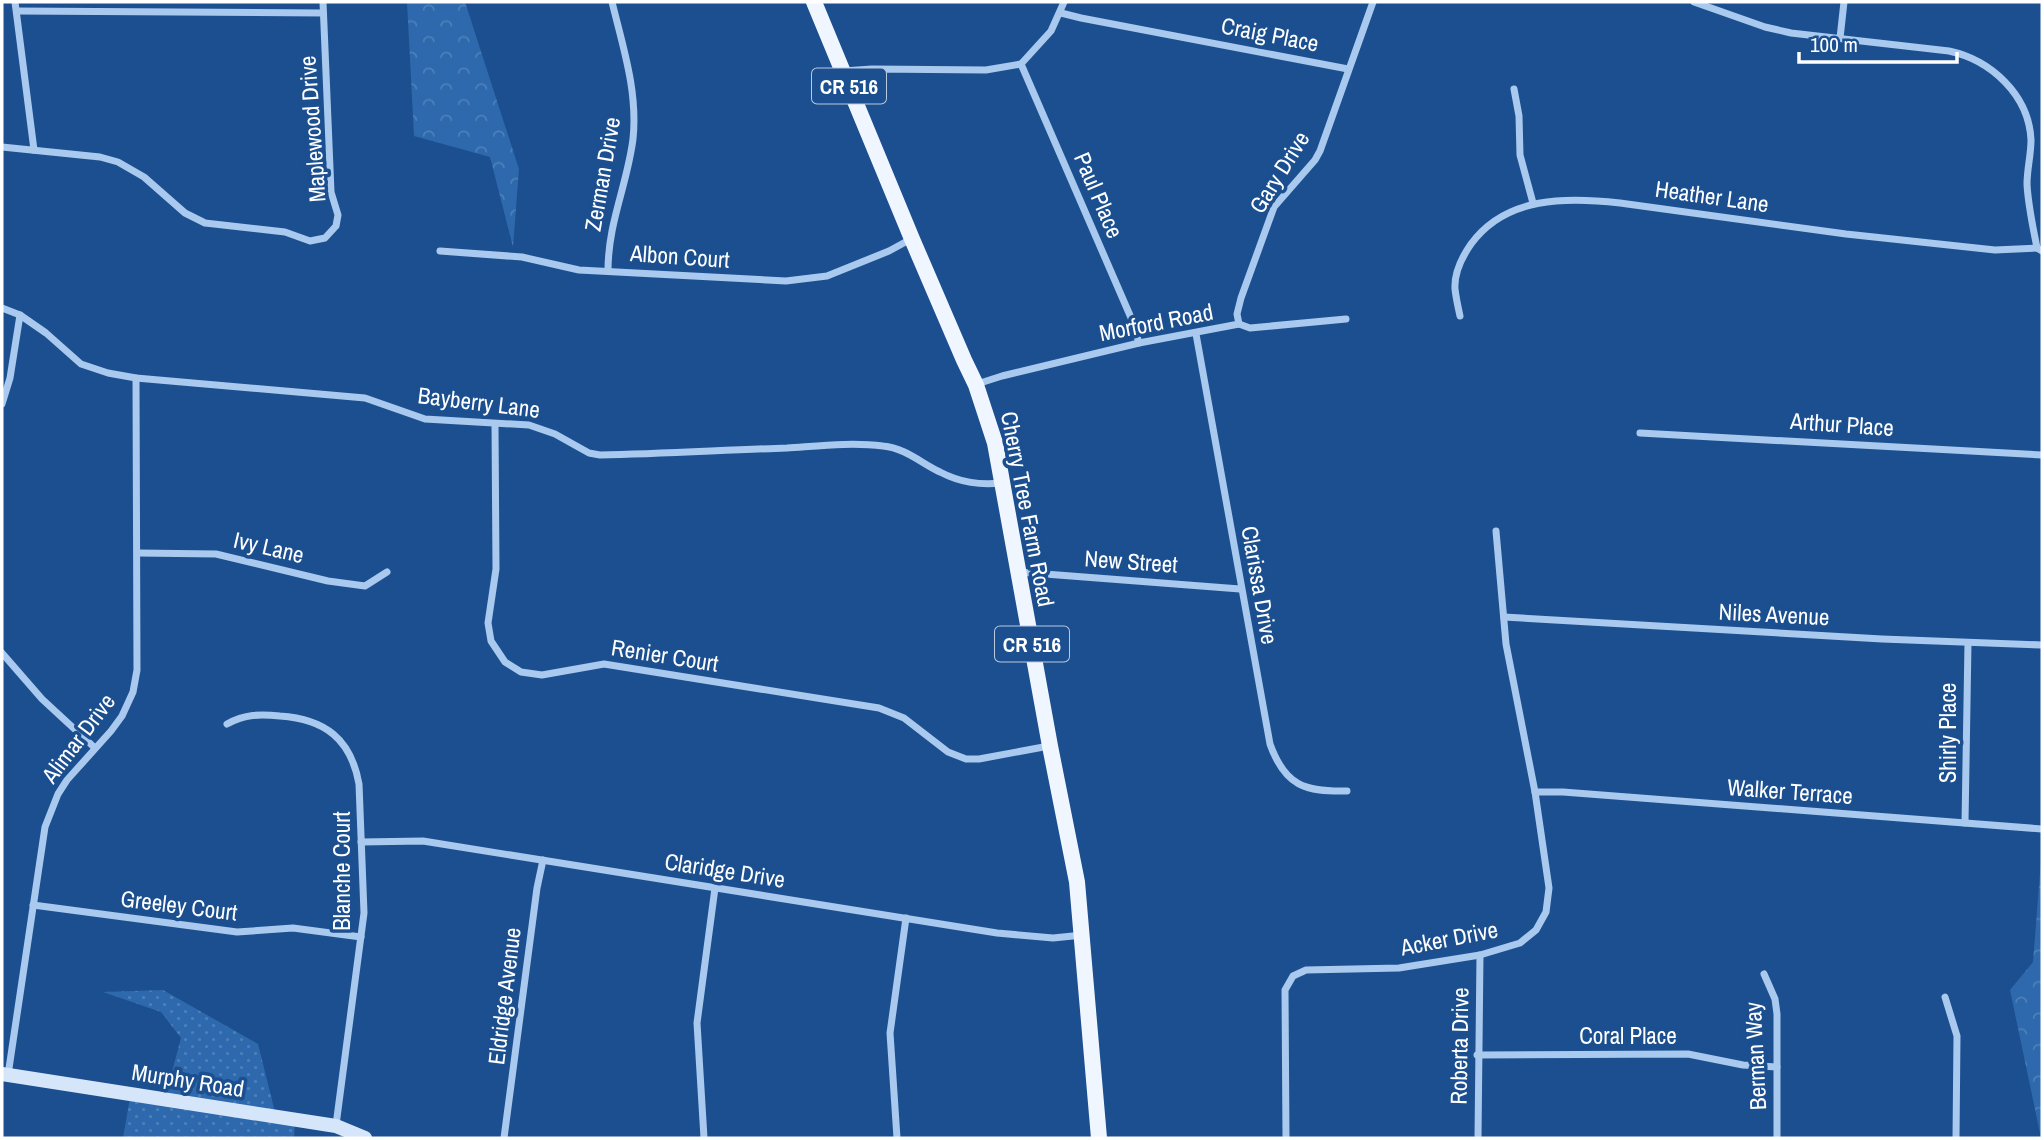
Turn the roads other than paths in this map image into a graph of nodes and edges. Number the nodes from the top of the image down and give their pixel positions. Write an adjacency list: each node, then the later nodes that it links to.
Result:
1 (15, 2): 9 (street)
2 (323, 2): 10 (street, Maplewood Drive)
3 (612, 2): 23 (street, Zerman Drive)
4 (814, 2): 15 (main road, Cherry Tree Farm Road / CR 516)
5 (1064, 2): 11 (street)
6 (1373, 2): 14 (street, Gary Drive)
7 (1694, 2): 12 (street)
8 (1844, 2): 12 (street)
9 (17, 11): 10 (street); 18 (street)
10 (323, 13): 18 (street, Maplewood Drive)
11 (1061, 13): 13 (street); 14 (street, Craig Place)
12 (1840, 38): 21 (street)
13 (1021, 64): 15 (street); 30 (street, Paul Place)
14 (1348, 69): 28 (street, Gary Drive)
15 (842, 71): 20 (main road, Cherry Tree Farm Road / CR 516)
16 (1514, 89): 19 (street)
17 (2, 147): 18 (street, Maplewood Drive)
18 (34, 150)
19 (1533, 203): 21 (street, Heather Lane); 26 (street, Heather Lane)
20 (912, 239): 23 (street, Albon Court); 32 (main road, Cherry Tree Farm Road / CR 516)
21 (2040, 249)
22 (440, 251): 23 (street, Albon Court)
23 (608, 271)
24 (2, 308): 25 (street, Bayberry Lane)
25 (20, 315): 31 (street, Bayberry Lane); 33 (street)
26 (1460, 316)
27 (1346, 319): 28 (street, Morford Road)
28 (1239, 324): 29 (street, Morford Road)
29 (1196, 334): 30 (street, Morford Road); 42 (street, Clarissa Drive)
30 (1139, 343): 32 (street, Morford Road)
31 (136, 378): 34 (street, Bayberry Lane); 39 (street, Alimar Drive)
32 (976, 384): 37 (main road, Cherry Tree Farm Road / CR 516)
33 (2, 404)
34 (495, 424): 37 (street, Bayberry Lane); 48 (street, Renier Court)
35 (1640, 433): 36 (street, Arthur Place)
36 (2042, 455)
37 (1003, 483): 41 (main road, Cherry Tree Farm Road / CR 516)
38 (1496, 531): 43 (street, Acker Drive)
39 (138, 553): 40 (street, Ivy Lane); 49 (street, Alimar Drive)
40 (387, 572)
41 (1018, 572): 42 (street, New Street); 48 (main road, Cherry Tree Farm Road / CR 516)
42 (1240, 589): 50 (street, Clarissa Drive)
43 (1504, 617): 44 (street, Niles Avenue); 51 (street, Acker Drive)
44 (1968, 643): 45 (street, Niles Avenue); 52 (street, Shirly Place)
45 (2042, 645)
46 (2, 653): 49 (street)
47 (227, 724): 54 (street, Blanche Court)
48 (1050, 746): 59 (main road, Cherry Tree Farm Road / CR 516)
49 (95, 748): 57 (street, Alimar Drive)
50 (1347, 791)
51 (1535, 792): 52 (street, Walker Terrace); 61 (street, Acker Drive)
52 (1965, 823): 53 (street, Walker Terrace)
53 (2042, 829)
54 (361, 842): 55 (street, Claridge Drive); 60 (street, Blanche Court)
55 (543, 859): 56 (street, Claridge Drive); 69 (street, Eldridge Avenue)
56 (715, 888): 58 (street, Claridge Drive); 70 (street)
57 (33, 905): 60 (street, Greeley Court); 66 (street, Alimar Drive)
58 (906, 918): 59 (street, Claridge Drive); 71 (street)
59 (1083, 935): 72 (main road, Cherry Tree Farm Road / CR 516)
60 (361, 937): 67 (street, Blanche Court)
61 (1480, 955): 64 (street, Roberta Drive); 73 (street, Acker Drive)
62 (1764, 974): 65 (street, Berman Way)
63 (1945, 997): 76 (street)
64 (1478, 1055): 65 (street, Coral Place); 74 (street, Roberta Drive)
65 (1776, 1067): 75 (street, Berman Way)
66 (5, 1074): 67 (street, Murphy Road)
67 (336, 1126): 68 (street, Murphy Road)
68 (365, 1138)
69 (504, 1138)
70 (704, 1138)
71 (897, 1138)
72 (1100, 1138)
73 (1286, 1138)
74 (1478, 1138)
75 (1777, 1138)
76 (1956, 1138)

